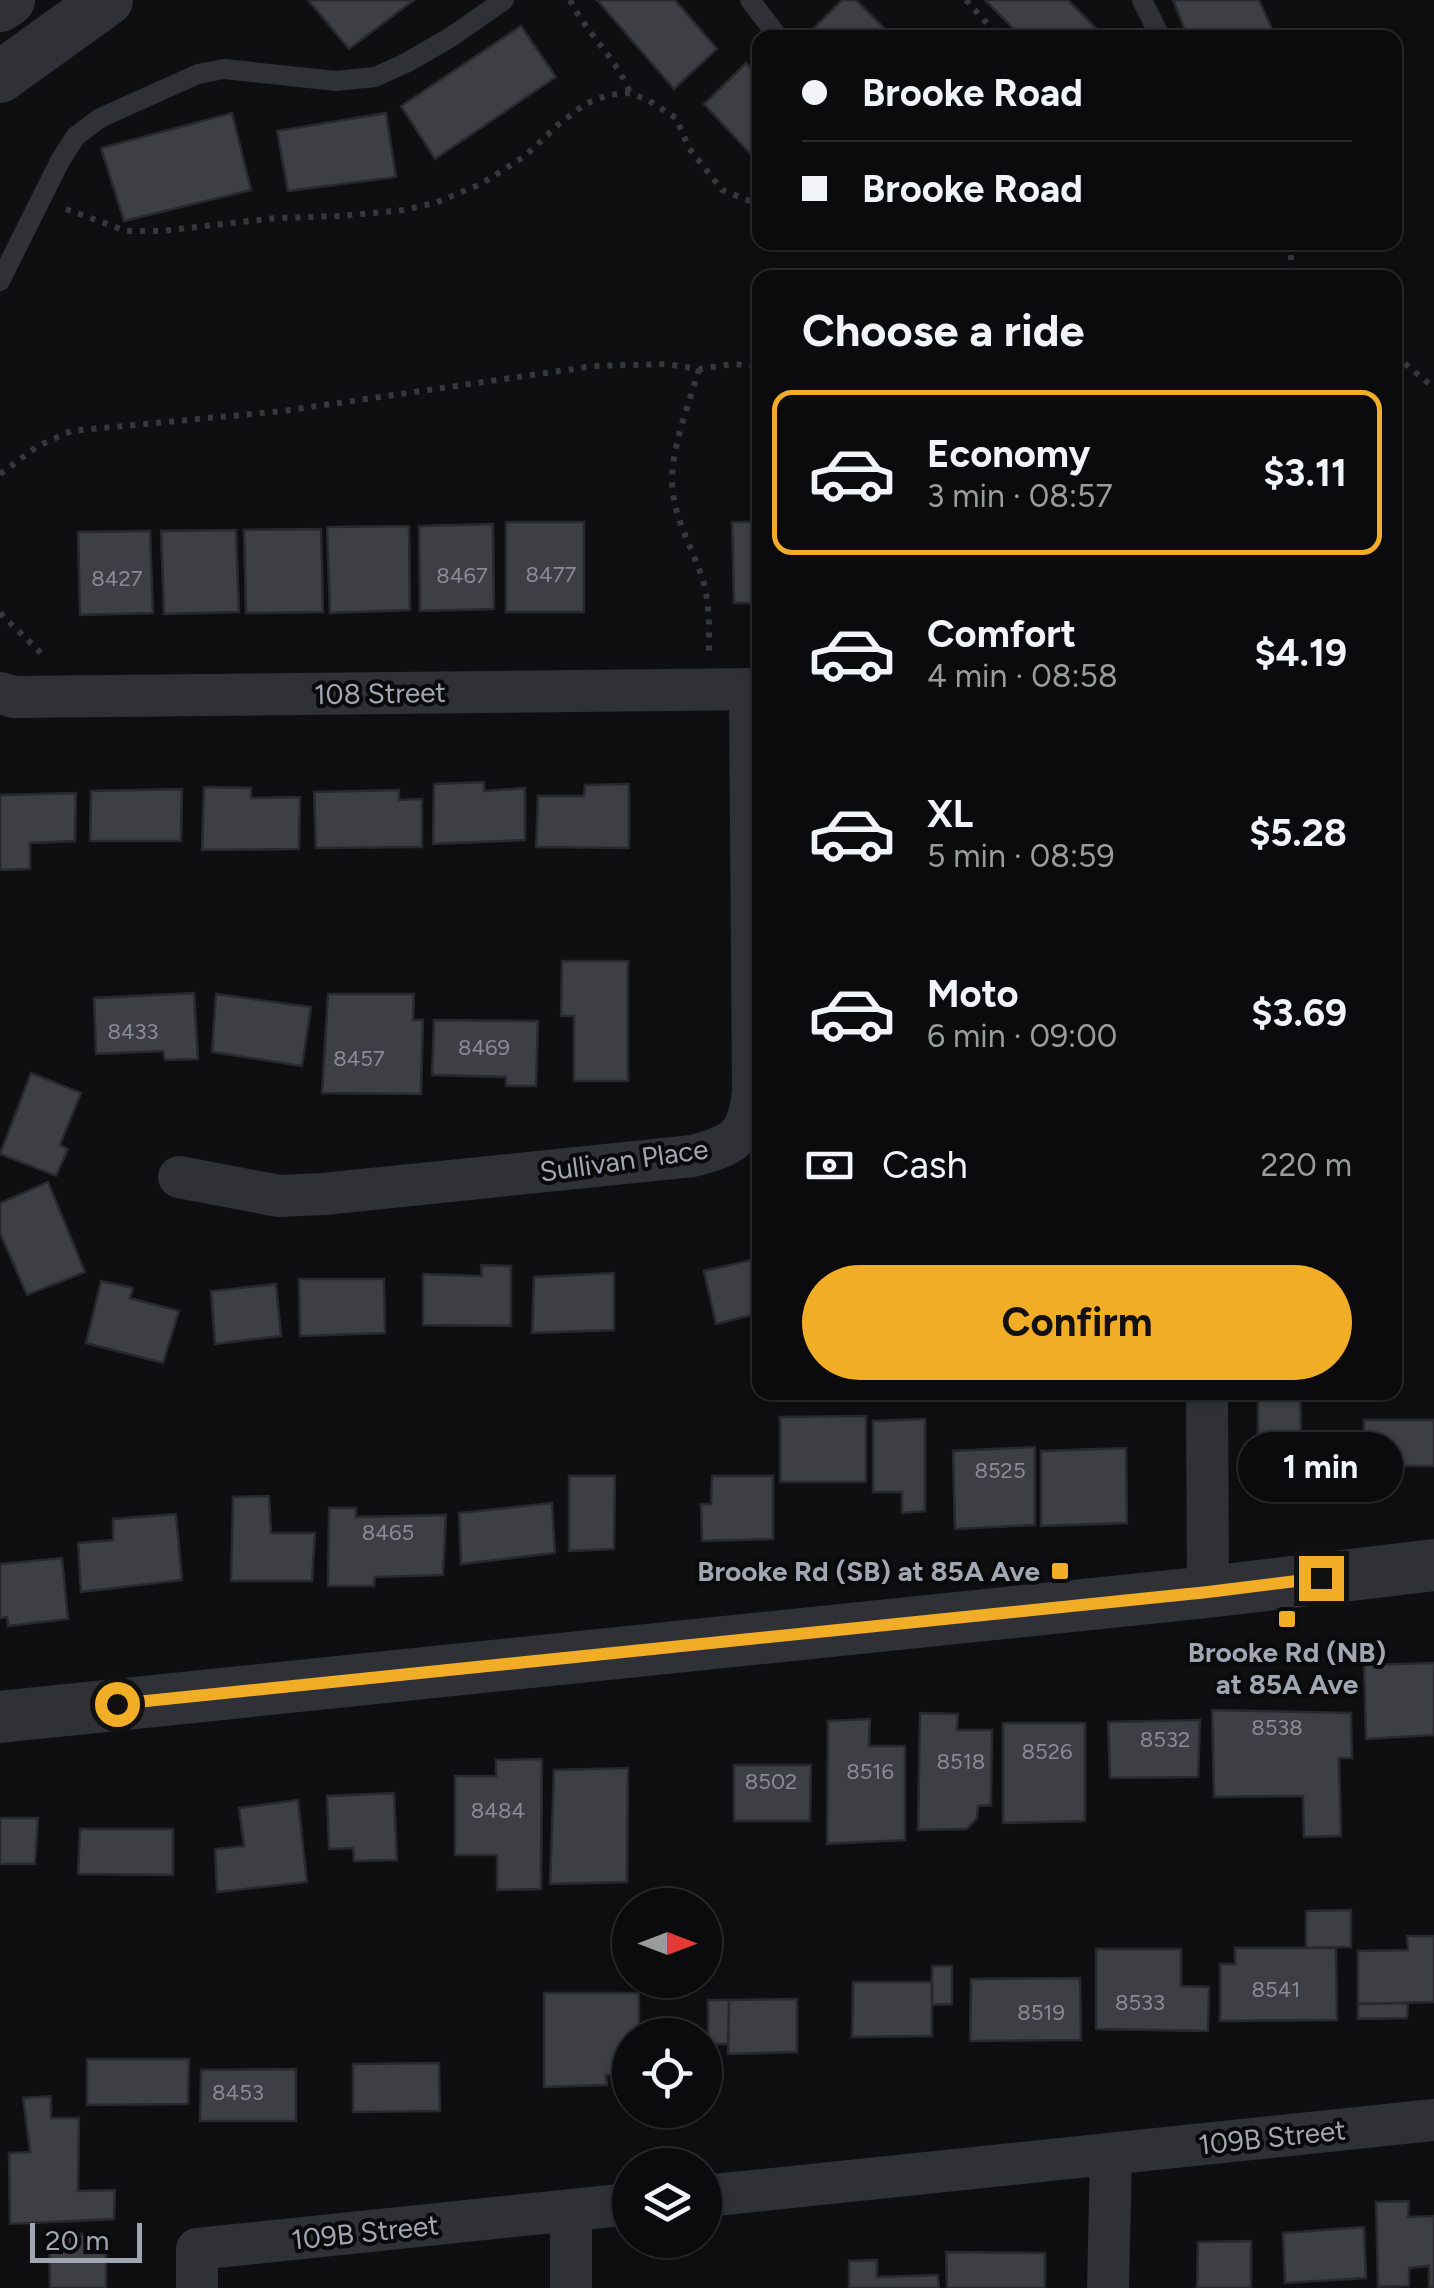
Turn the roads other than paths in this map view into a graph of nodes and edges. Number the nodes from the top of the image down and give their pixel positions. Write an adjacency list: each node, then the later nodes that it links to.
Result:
1 (9, 0): 6 (street)
2 (106, 0): 9 (street)
3 (504, 0): 10 (lane)
4 (750, 0): 7 (lane)
5 (1142, 0): 8 (lane)
6 (0, 6)
7 (773, 30)
8 (1158, 30)
9 (0, 77)
10 (1, 277)
11 (752, 690): 12 (street, 108 Street)
12 (0, 693)
13 (752, 1100): 14 (street, Sullivan Place)
14 (179, 1177)
15 (1208, 1400): 17 (street)
16 (1434, 1565): 17 (street)
17 (1208, 1592): 18 (street)
18 (0, 1717)
19 (1434, 2120): 20 (street, 109B Street)
20 (1111, 2154): 21 (street, 109B Street); 26 (street)
21 (722, 2194)
22 (612, 2206): 23 (street, 109B Street)
23 (571, 2210): 24 (street, 109B Street); 25 (street)
24 (197, 2288)
25 (571, 2288)
26 (1108, 2288)

